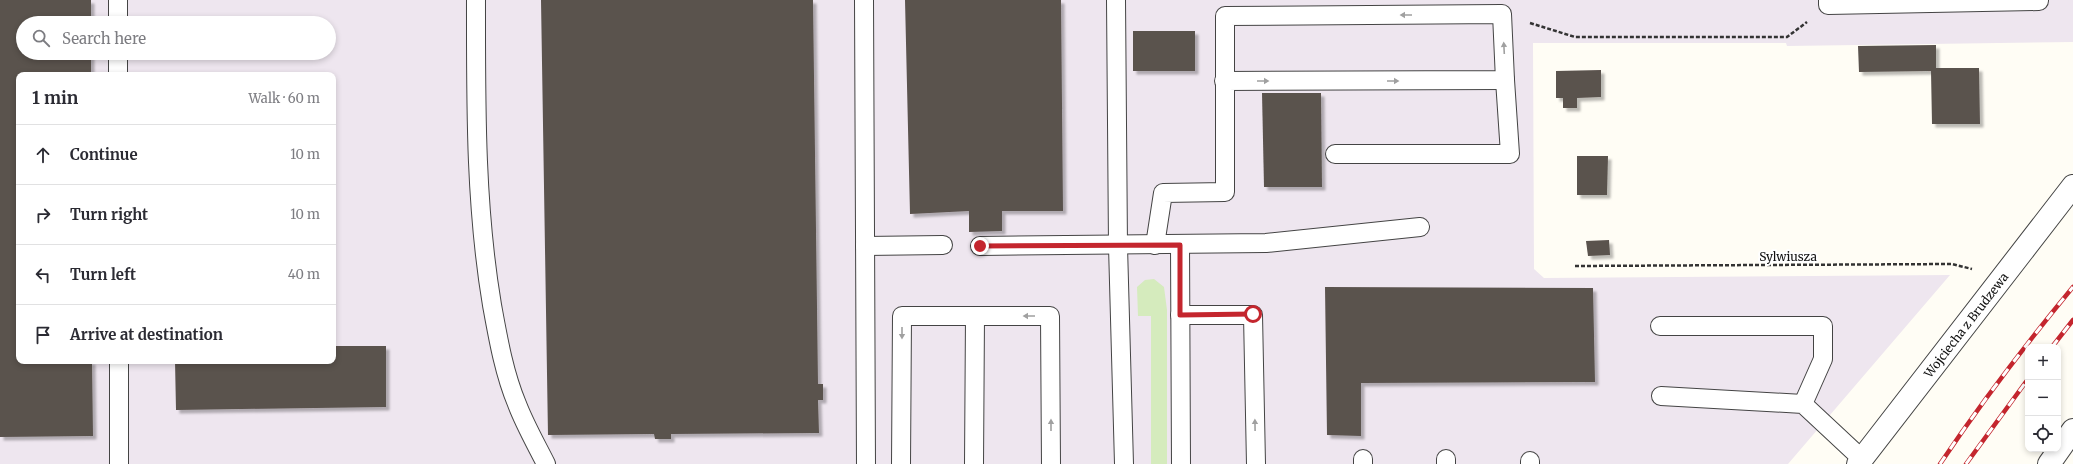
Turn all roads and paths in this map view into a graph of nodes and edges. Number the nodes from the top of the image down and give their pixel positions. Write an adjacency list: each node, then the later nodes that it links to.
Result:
1 (118, 0): 8 (lane)
2 (476, 0): 33 (lane)
3 (864, 0): 19 (lane)
4 (1116, 0): 21 (lane)
5 (2039, 0): 6 (lane)
6 (1828, 3): 7 (path)
7 (1502, 14): 11 (lane, one-way to 7); 12 (lane, one-way to 12)
8 (118, 16)
9 (118, 60): 10 (lane)
10 (118, 72)
11 (1505, 80): 12 (lane, one-way to 11); 13 (lane)
12 (1224, 81): 17 (lane)
13 (1335, 154)
14 (2073, 186): 23 (street, Wojciecha z Brudzewa)
15 (1420, 227): 18 (lane)
16 (943, 245): 19 (lane)
17 (1155, 245): 18 (lane); 21 (lane)
18 (1180, 245): 24 (lane)
19 (865, 246): 34 (lane)
20 (980, 246): 21 (lane)
21 (1118, 246): 38 (lane)
22 (1575, 266): 23 (path, Sylwiusza)
23 (1995, 286): 31 (street, Wojciecha z Brudzewa)
24 (1180, 315): 39 (lane); 40 (lane, one-way to 24)
25 (975, 316): 35 (lane, one-way to 35); 36 (lane); 37 (lane, one-way to 25)
26 (1660, 326): 29 (lane)
27 (119, 364): 32 (lane)
28 (1661, 396): 29 (lane)
29 (1803, 404): 31 (lane)
30 (2073, 430): 41 (street)
31 (1860, 462)
32 (119, 464)
33 (546, 464)
34 (866, 464)
35 (901, 464)
36 (974, 464)
37 (1051, 464)
38 (1124, 464)
39 (1181, 464)
40 (1256, 464)
41 (2049, 464)

